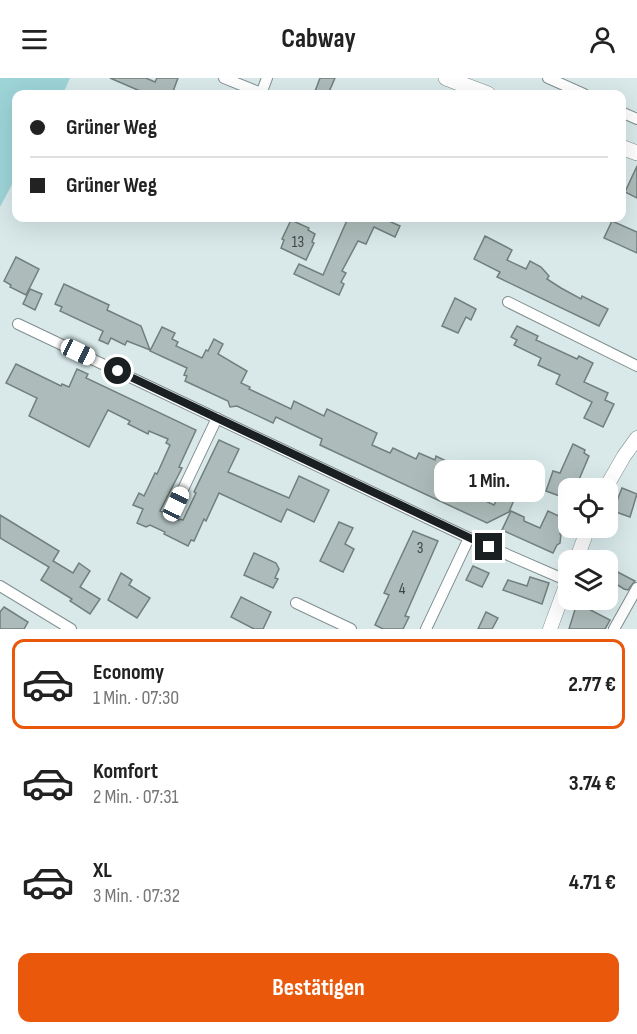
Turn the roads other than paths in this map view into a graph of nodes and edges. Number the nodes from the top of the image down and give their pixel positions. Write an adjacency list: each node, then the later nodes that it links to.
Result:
1 (224, 78): 4 (street)
2 (446, 78): 5 (main road)
3 (548, 78): 6 (street)
4 (252, 90)
5 (478, 90)
6 (575, 90)
7 (508, 302): 9 (street)
8 (18, 324): 10 (street)
9 (637, 366)
10 (217, 417): 13 (street); 14 (street)
11 (637, 438): 12 (street)
12 (611, 478)
13 (176, 504)
14 (469, 538): 15 (street); 22 (street)
15 (558, 576)
16 (0, 586): 20 (street)
17 (637, 588): 24 (street)
18 (296, 603): 21 (street)
19 (558, 607): 23 (street)
20 (71, 629)
21 (351, 629)
22 (426, 629)
23 (550, 629)
24 (614, 629)

